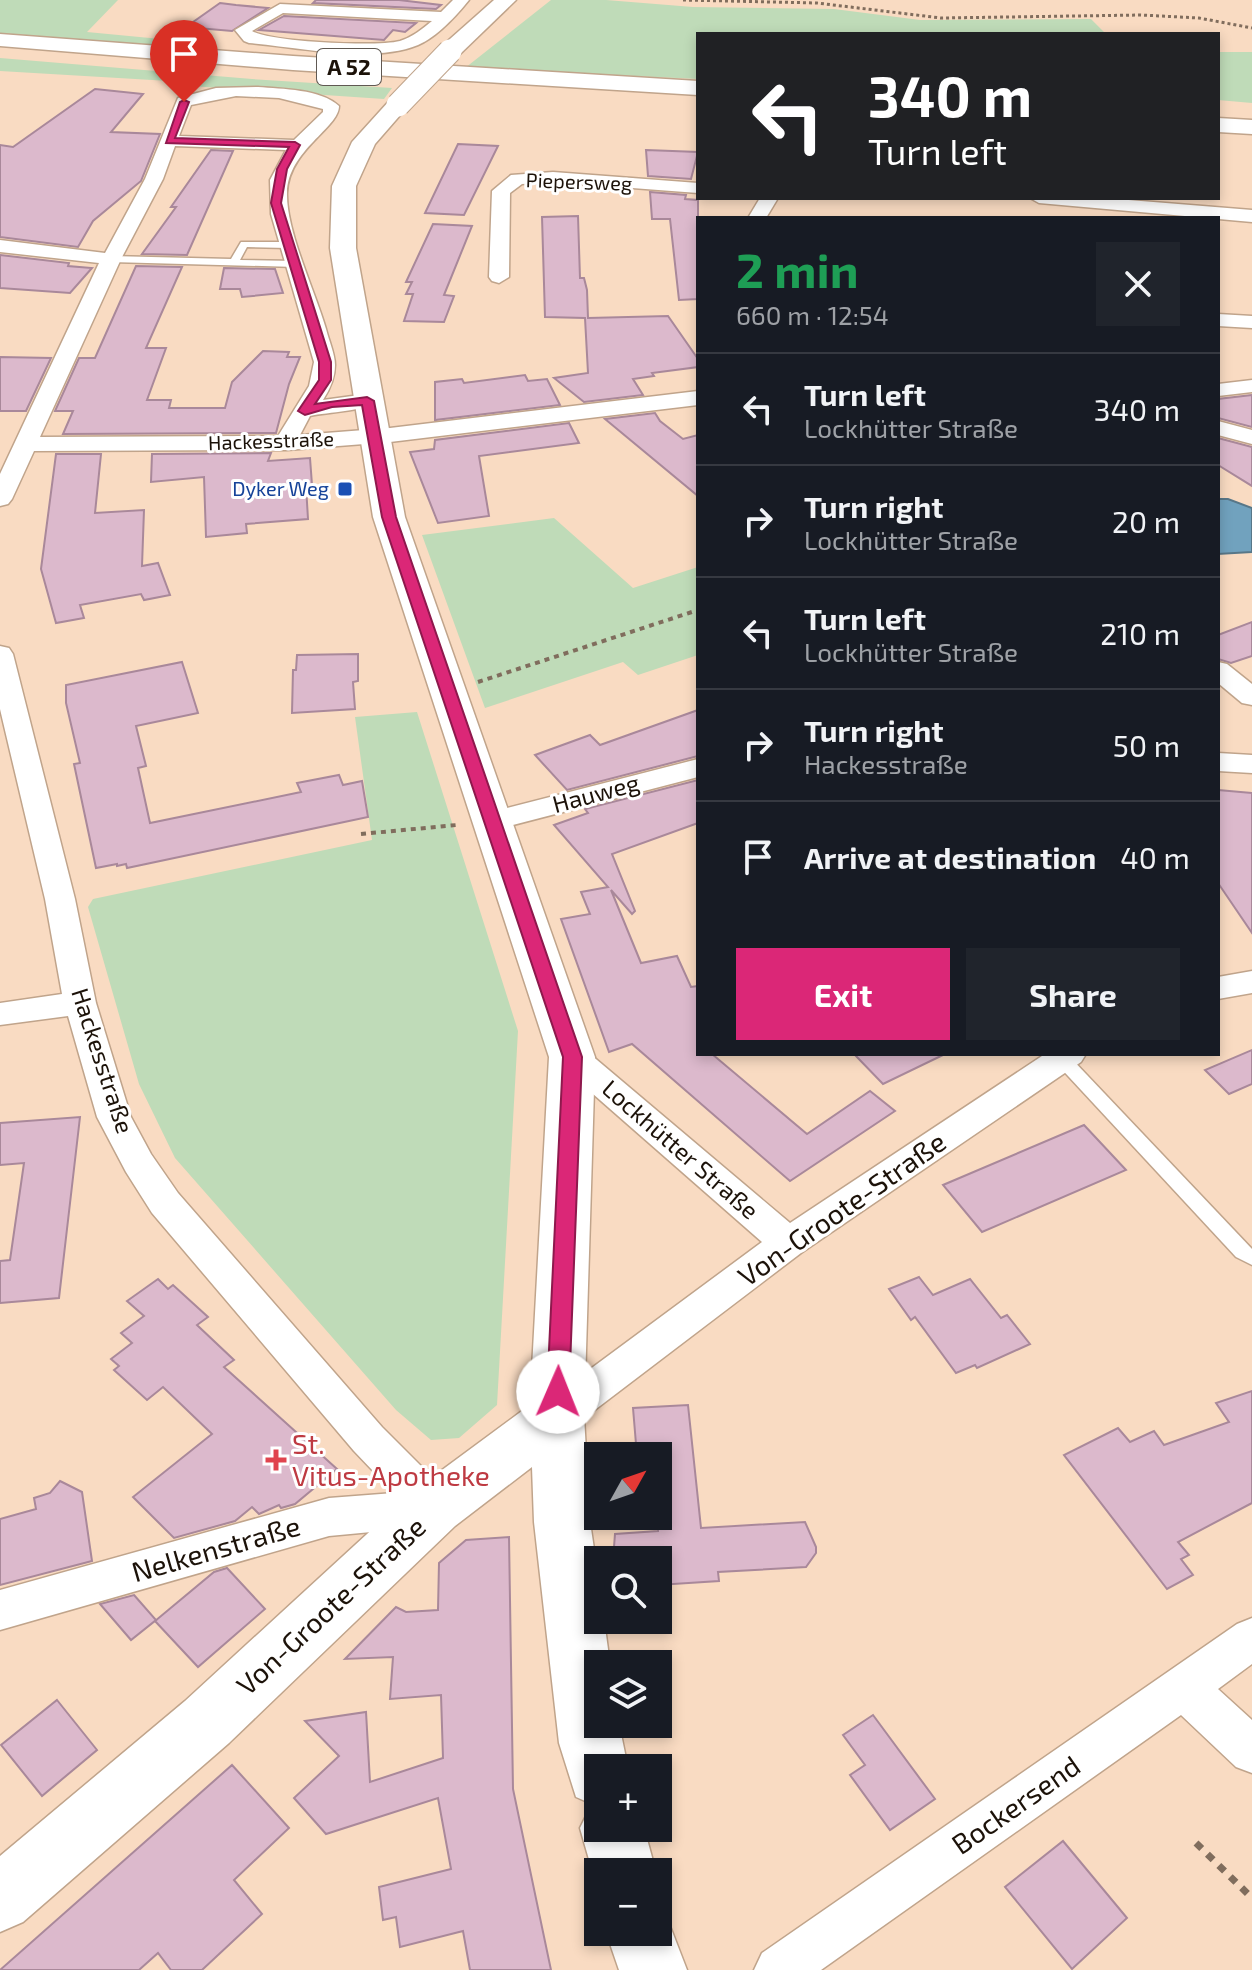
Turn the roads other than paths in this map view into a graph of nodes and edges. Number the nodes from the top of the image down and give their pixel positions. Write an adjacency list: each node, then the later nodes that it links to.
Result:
1 (451, 0): 2 (lane)
2 (462, 0): 4 (street)
3 (506, 0): 29 (main road, Lockhütter Straße, bridge)
4 (443, 17): 4 (street)
5 (0, 40): 7 (main road, A 52)
6 (0, 50): 8 (main road, A 52)
7 (696, 88)
8 (696, 98)
9 (1220, 115): 10 (main road)
10 (1252, 117)
11 (1220, 125): 12 (main road)
12 (1252, 127)
13 (169, 141): 14 (street); 14 (street); 20 (street)
14 (295, 145): 19 (street)
15 (696, 188): 22 (street, Piepersweg)
16 (1063, 200): 17 (street)
17 (1252, 216)
18 (0, 246): 20 (street)
19 (292, 254): 21 (lane); 21 (lane); 28 (street)
20 (111, 259): 21 (lane); 33 (street)
21 (234, 262)
22 (499, 277)
23 (1220, 320): 24 (street)
24 (1252, 322)
25 (1252, 386): 26 (street)
26 (1220, 390)
27 (696, 398): 29 (street)
28 (305, 411): 29 (street); 32 (street)
29 (370, 419): 32 (street, Hackesstraße); 41 (main road, Lockhütter Straße)
30 (1220, 429): 31 (street)
31 (1252, 437)
32 (287, 443): 33 (street, Hackesstraße)
33 (26, 444): 34 (street)
34 (0, 499)
35 (0, 654): 44 (street, Hackesstraße)
36 (1233, 675): 37 (street)
37 (1252, 697)
38 (1220, 762): 39 (street)
39 (1252, 764)
40 (696, 769): 41 (street, Hauweg)
41 (494, 821): 47 (main road, Lockhütter Straße)
42 (1252, 982): 43 (street)
43 (1220, 988)
44 (80, 1003): 45 (street); 51 (street, Hackesstraße)
45 (0, 1014)
46 (1066, 1056): 48 (street, Von-Groote-Straße); 49 (lane)
47 (572, 1057): 48 (street, Lockhütter Straße); 50 (main road, Lockhütter Straße)
48 (788, 1243): 50 (street, Von-Groote-Straße)
49 (1251, 1258)
50 (557, 1416): 51 (main road, Von-Groote-Straße); 56 (main road, Lockhütter Straße)
51 (435, 1508): 52 (street, Nelkenstraße); 57 (main road, Von-Groote-Straße)
52 (0, 1610)
53 (1252, 1639): 54 (street, Bockersend)
54 (1184, 1687): 55 (street); 60 (street, Bockersend)
55 (1252, 1751)
56 (593, 1754)
57 (0, 1899)
58 (644, 1946): 59 (main road)
59 (653, 1970)
60 (779, 1970)

